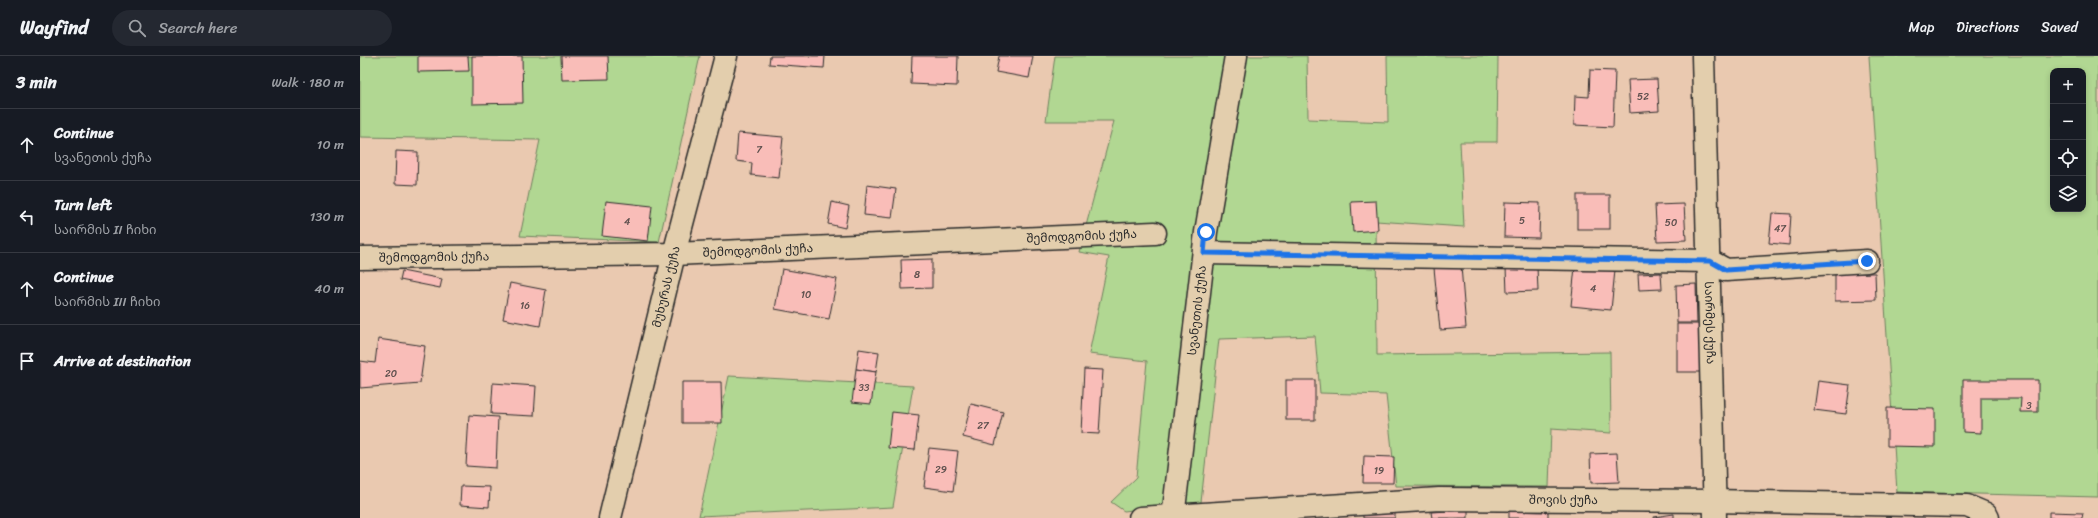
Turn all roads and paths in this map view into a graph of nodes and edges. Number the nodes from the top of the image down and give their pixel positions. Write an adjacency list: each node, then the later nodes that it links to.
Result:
1 (726, 56): 6 (street, მუხურას ქუჩა)
2 (1236, 56): 5 (street, სვანეთის ქუჩა)
3 (1703, 56): 8 (street, საირმეს ქუჩა)
4 (1155, 233): 6 (street, შემოდგომის ქუჩა)
5 (1204, 253): 8 (street); 12 (street, სვანეთის ქუჩა)
6 (674, 254): 7 (street, შემოდგომის ქუჩა); 13 (street, მუხურას ქუჩა)
7 (360, 258)
8 (1710, 261): 9 (street); 10 (street, საირმეს ქუჩა)
9 (1867, 261)
10 (1715, 510): 11 (street, შოვის ქუჩა); 12 (street, შოვის ქუჩა)
11 (1987, 516)
12 (1173, 517): 14 (street, შოვის ქუჩა)
13 (610, 518)
14 (1140, 518)

